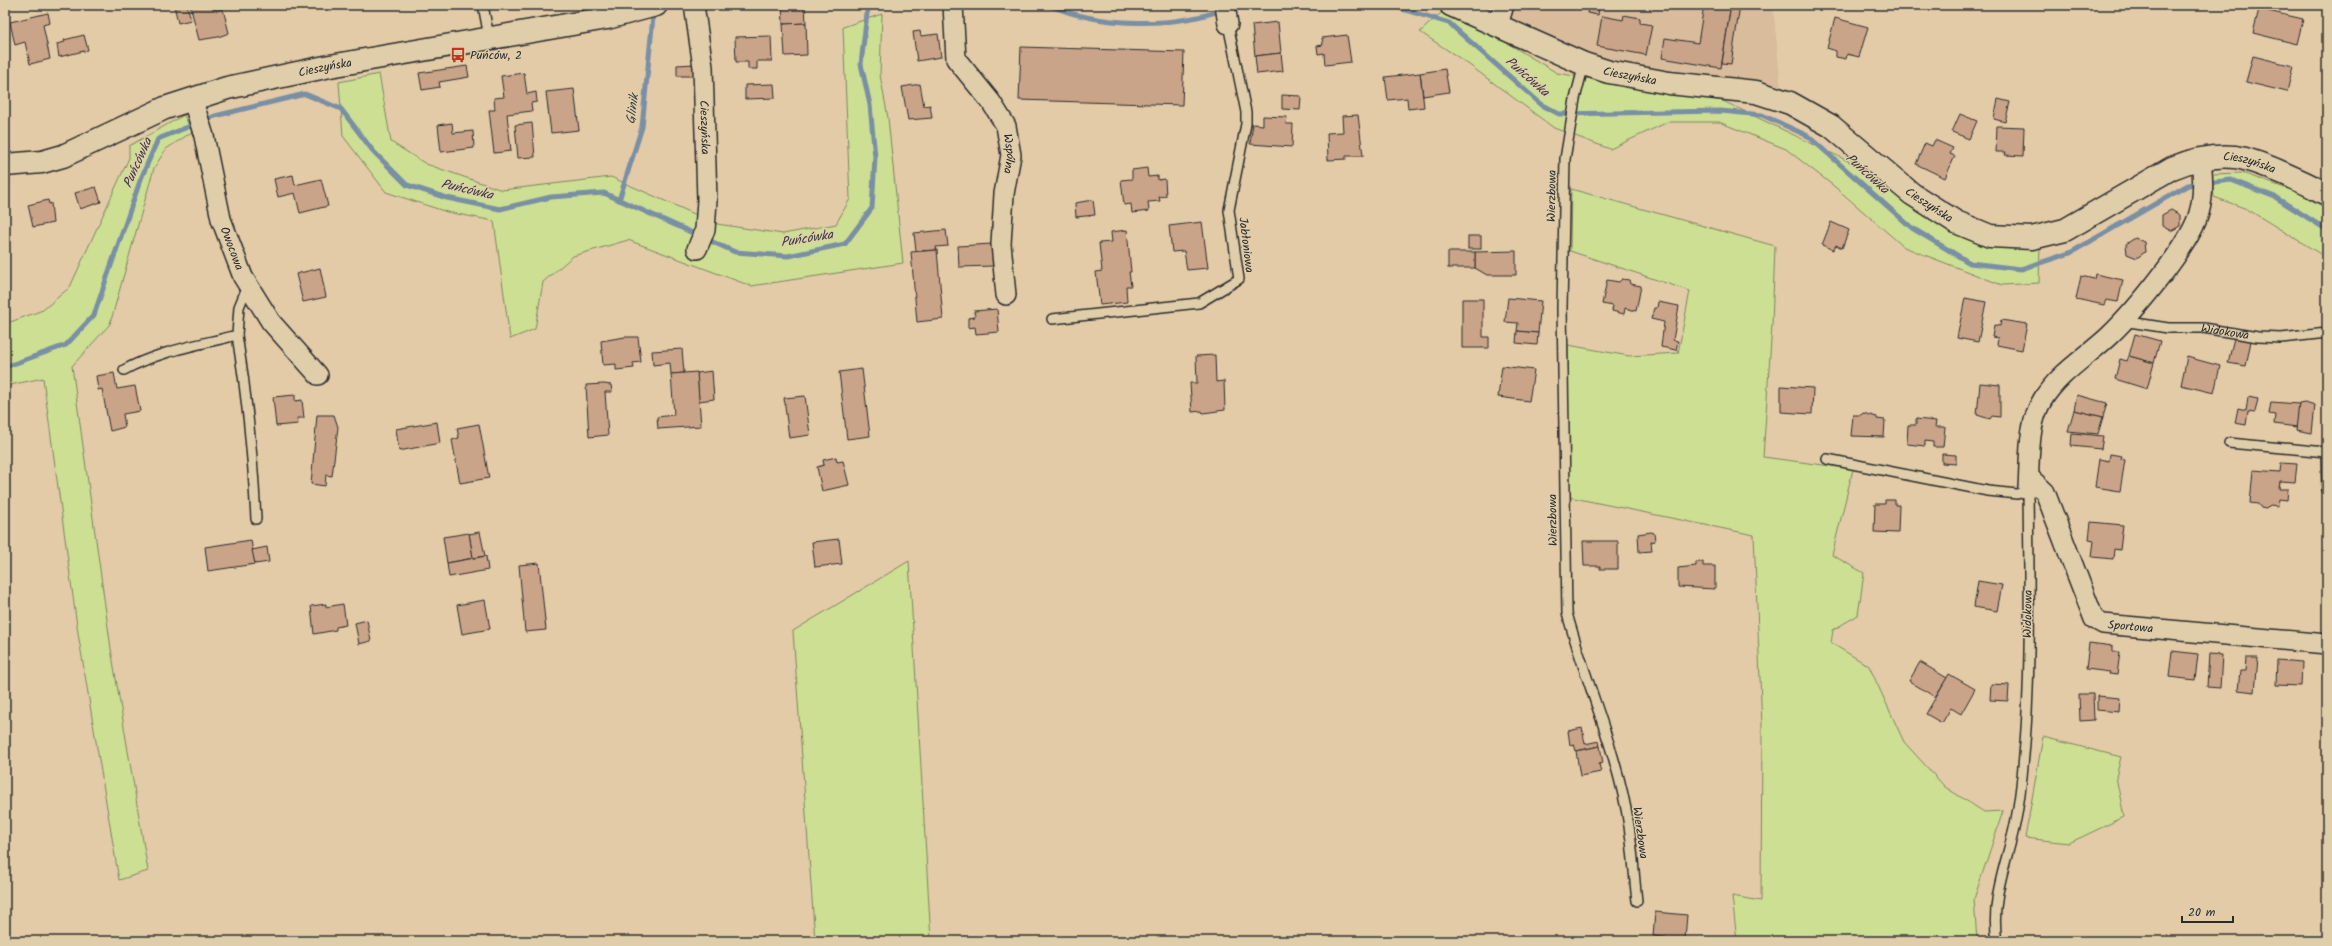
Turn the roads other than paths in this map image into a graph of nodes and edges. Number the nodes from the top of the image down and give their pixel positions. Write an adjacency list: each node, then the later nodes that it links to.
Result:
1 (483, 5): 9 (lane)
2 (656, 5): 9 (street, Cieszyńska)
3 (694, 5): 15 (street, Cieszyńska)
4 (953, 5): 17 (street, Wspólna)
5 (1224, 5): 8 (street)
6 (1451, 5): 7 (street, Cieszyńska)
7 (1501, 15): 10 (street, Cieszyńska)
8 (1228, 24): 18 (lane, Jabłoniowa)
9 (489, 37): 11 (street, Cieszyńska)
10 (1584, 64): 13 (street, Cieszyńska); 30 (lane, Wierzbowa)
11 (194, 105): 12 (street, Cieszyńska); 16 (street, Owocowa)
12 (5, 165)
13 (2202, 167): 14 (street, Cieszyńska); 19 (street, Widokowa)
14 (2327, 194)
15 (697, 249)
16 (248, 285): 21 (lane); 23 (street, Owocowa)
17 (1006, 295)
18 (1052, 319)
19 (2123, 321): 20 (lane, Widokowa); 26 (street, Widokowa)
20 (2327, 333)
21 (237, 334): 22 (lane); 28 (lane)
22 (124, 370)
23 (318, 375)
24 (2229, 443): 27 (lane)
25 (1827, 459): 26 (lane)
26 (2028, 484): 29 (street, Sportowa); 31 (lane, Widokowa)
27 (2327, 489)
28 (256, 519)
29 (2327, 644)
30 (1637, 901)
31 (1997, 941)

